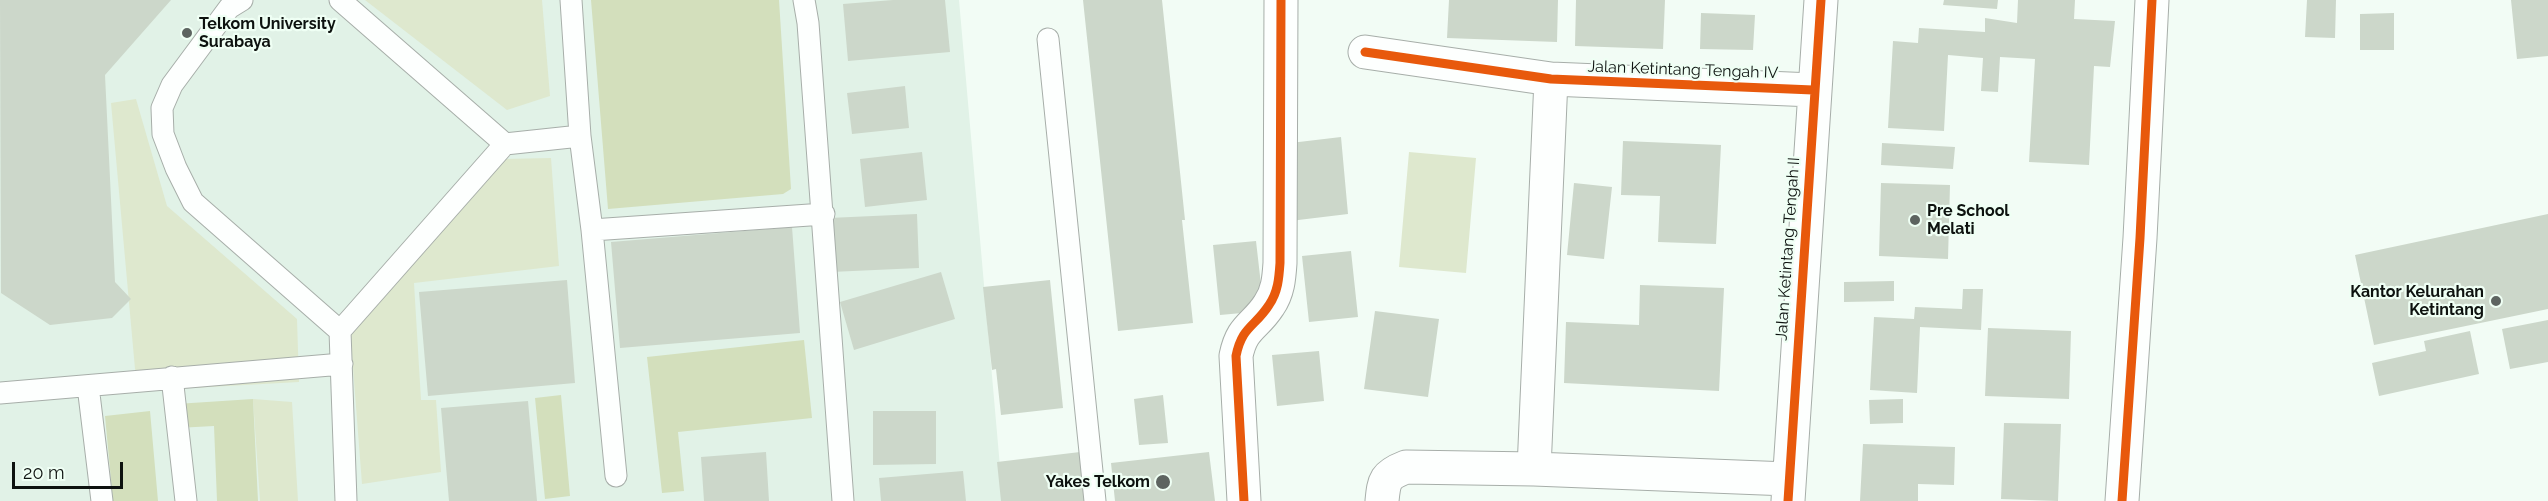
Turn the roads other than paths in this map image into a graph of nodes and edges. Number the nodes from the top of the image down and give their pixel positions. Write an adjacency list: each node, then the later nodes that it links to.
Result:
1 (242, 0): 16 (lane)
2 (340, 0): 13 (lane)
3 (572, 0): 12 (lane)
4 (804, 0): 14 (lane)
5 (1281, 0): 29 (street)
6 (1821, 0): 11 (street, Jalan Ketintang Tengah II)
7 (2152, 0): 31 (street)
8 (1048, 39): 28 (lane)
9 (1365, 52): 10 (street, Jalan Ketintang Tengah IV)
10 (1551, 79): 11 (street, Jalan Ketintang Tengah IV); 21 (street)
11 (1813, 90): 23 (street, Jalan Ketintang Tengah II)
12 (580, 136): 13 (lane); 15 (lane)
13 (504, 144): 16 (lane)
14 (824, 214): 15 (lane); 27 (lane)
15 (592, 230): 22 (lane)
16 (340, 331): 17 (lane)
17 (342, 364): 18 (lane); 26 (lane)
18 (172, 377): 19 (lane); 25 (lane)
19 (88, 386): 20 (lane); 24 (lane)
20 (0, 393)
21 (1534, 469): 23 (street); 30 (street)
22 (616, 476)
23 (1788, 490)
24 (102, 501)
25 (186, 501)
26 (346, 501)
27 (843, 501)
28 (1095, 501)
29 (1244, 501)
30 (1382, 501)
31 (2122, 501)

